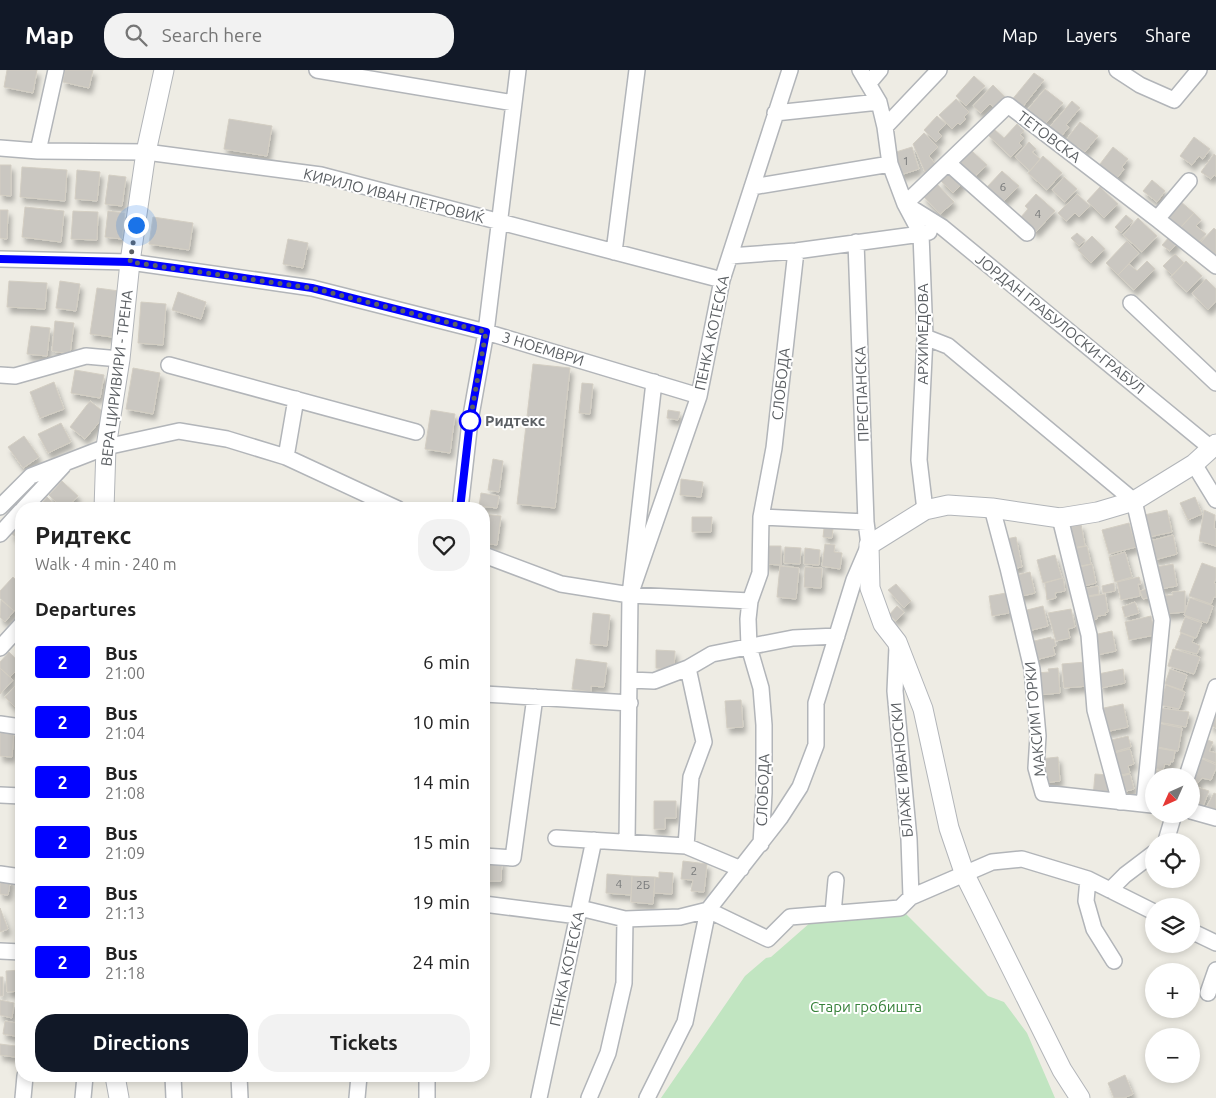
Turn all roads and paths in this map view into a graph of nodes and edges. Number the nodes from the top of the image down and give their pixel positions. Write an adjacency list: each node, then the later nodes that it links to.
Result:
1 (56, 70): 19 (street)
2 (164, 70): 20 (street, ВЕРА ЦИРИВИРИ - ТРЕНА)
3 (317, 70): 12 (street)
4 (518, 70): 15 (street)
5 (637, 70): 33 (street)
6 (790, 70): 16 (street, ПЕНКА КОТЕСКА)
7 (860, 70): 13 (street, АРХИМЕДОВА)
8 (880, 70): 13 (street)
9 (939, 70): 17 (street)
10 (1117, 70): 11 (street)
11 (1199, 70)
12 (397, 77): 15 (street)
13 (869, 83): 14 (street, АРХИМЕДОВА)
14 (879, 102): 16 (street); 17 (street, АРХИМЕДОВА)
15 (514, 103): 27 (street)
16 (775, 113): 24 (street, ПЕНКА КОТЕСКА)
17 (885, 127): 22 (street, АРХИМЕДОВА)
18 (0, 148): 19 (street, КИРИЛО ИВАН ПЕТРОВИЌ)
19 (38, 151): 20 (street, КИРИЛО ИВАН ПЕТРОВИЌ)
20 (146, 152): 27 (street, КИРИЛО ИВАН ПЕТРОВИЌ); 36 (street, ВЕРА ЦИРИВИРИ - ТРЕНА)
21 (948, 163): 25 (street, ТЕТОВСКА); 26 (street, ТЕТОВСКА); 29 (street)
22 (890, 164): 24 (street); 25 (street, АРХИМЕДОВА)
23 (1189, 181): 26 (street)
24 (752, 187): 34 (street, ПЕНКА КОТЕСКА)
25 (905, 204): 28 (street, ЈОРДАН ГРАБУЛОСКИ-ГРАБУЛ); 30 (street, АРХИМЕДОВА)
26 (1157, 219): 37 (street, ТЕТОВСКА)
27 (500, 221): 33 (street, КИРИЛО ИВАН ПЕТРОВИЌ); 40 (street)
28 (942, 227): 30 (street); 51 (street, ЈОРДАН ГРАБУЛОСКИ-ГРАБУЛ)
29 (1027, 233)
30 (921, 234): 31 (street); 41 (street, АРХИМЕДОВА)
31 (856, 242): 32 (street); 68 (street, ПРЕСПАНСКА)
32 (796, 251): 34 (street); 65 (street, СЛОБОДА)
33 (614, 252): 38 (street, КИРИЛО ИВАН ПЕТРОВИЌ)
34 (730, 256): 38 (street, ПЕНКА КОТЕСКА)
35 (0, 259): 36 (street, 3 НОЕМВРИ)
36 (130, 262): 40 (street, 3 НОЕМВРИ); 42 (street, ВЕРА ЦИРИВИРИ - ТРЕНА)
37 (1216, 266)
38 (722, 280): 48 (street, ПЕНКА КОТЕСКА)
39 (1131, 303): 46 (street)
40 (486, 332): 45 (street, 3 НОЕМВРИ); 61 (street)
41 (926, 337): 57 (street); 64 (street, АРХИМЕДОВА)
42 (120, 359): 44 (street); 52 (street, ВЕРА ЦИРИВИРИ - ТРЕНА)
43 (169, 365): 49 (street)
44 (7, 376): 47 (street)
45 (654, 382): 48 (street, 3 НОЕМВРИ); 72 (street, ПЕНКА КОТЕСКА)
46 (1216, 383)
47 (0, 388)
48 (699, 396): 72 (street, ПЕНКА КОТЕСКА)
49 (296, 399): 50 (street); 53 (street)
50 (416, 432)
51 (1214, 446): 55 (street, ЈОРДАН ГРАБУЛОСКИ-ГРАБУЛ)
52 (106, 447): 53 (street); 54 (street); 59 (street, ВЕРА ЦИРИВИРИ - ТРЕНА)
53 (286, 457): 60 (street)
54 (66, 462): 58 (street); 62 (street)
55 (1194, 464): 56 (street); 57 (street, ЈОРДАН ГРАБУЛОСКИ-ГРАБУЛ)
56 (1216, 500)
57 (1134, 501): 67 (street, ЈОРДАН ГРАБУЛОСКИ-ГРАБУЛ); 87 (street)
58 (29, 502)
59 (104, 502)
60 (383, 502)
61 (461, 502)
62 (0, 507)
63 (992, 508): 64 (street, ЈОРДАН ГРАБУЛОСКИ-ГРАБУЛ); 67 (street, ЈОРДАН ГРАБУЛОСКИ-ГРАБУЛ); 91 (street, МАКСИМ ГОРКИ)
64 (925, 510): 70 (street, ЈОРДАН ГРАБУЛОСКИ-ГРАБУЛ)
65 (761, 517): 68 (street); 73 (street, СЛОБОДА)
66 (15, 518): 69 (street)
67 (1060, 518): 91 (street)
68 (866, 522): 70 (street, ПРЕСПАНСКА)
69 (0, 534)
70 (869, 545): 75 (street); 76 (street, БЛАЖЕ ИВАНОСКИ)
71 (490, 557): 72 (street)
72 (630, 595): 73 (street); 80 (street, ПЕНКА КОТЕСКА)
73 (750, 601): 77 (street, СЛОБОДА)
74 (15, 632): 78 (street)
75 (837, 636): 77 (street); 98 (street)
76 (897, 642): 104 (street, БЛАЖЕ ИВАНОСКИ); 109 (street, БЛАЖЕ ИВАНОСКИ)
77 (749, 647): 79 (street); 98 (street, СЛОБОДА)
78 (0, 648)
79 (688, 668): 80 (street); 99 (street)
80 (630, 680): 84 (street, ПЕНКА КОТЕСКА)
81 (1216, 687): 88 (street)
82 (490, 694): 83 (street)
83 (535, 697): 84 (street); 100 (street)
84 (630, 703): 97 (street, ПЕНКА КОТЕСКА)
85 (0, 724): 86 (street)
86 (15, 726)
87 (1152, 768)
88 (1189, 768)
89 (0, 795): 90 (street)
90 (15, 796)
91 (1120, 802): 92 (street, МАКСИМ ГОРКИ)
92 (1145, 804)
93 (1200, 814): 94 (street)
94 (1216, 818)
95 (556, 838): 96 (street)
96 (594, 840): 97 (street); 113 (street, ПЕНКА КОТЕСКА)
97 (627, 842): 99 (street)
98 (761, 844): 102 (street)
99 (686, 846): 102 (street)
100 (490, 856)
101 (1145, 860): 108 (street)
102 (741, 869): 112 (street)
103 (0, 874): 105 (street)
104 (965, 875): 106 (street); 109 (street); 140 (street, БЛАЖЕ ИВАНОСКИ)
105 (15, 876)
106 (1088, 879): 108 (street); 120 (street)
107 (836, 880): 114 (street)
108 (1110, 890): 111 (street)
109 (911, 897): 114 (street)
110 (490, 905): 113 (street)
111 (1145, 908)
112 (708, 910): 114 (street); 115 (street); 139 (street)
113 (579, 912): 115 (street); 137 (street, ПЕНКА КОТЕСКА)
114 (833, 913)
115 (625, 919): 138 (street)
116 (1200, 935): 117 (street)
117 (1216, 943)
118 (0, 951): 119 (street)
119 (15, 952)
120 (1114, 961)
121 (1216, 970): 122 (street)
122 (1208, 993)
123 (24, 1082): 130 (street)
124 (84, 1082): 131 (street)
125 (116, 1082): 132 (street)
126 (173, 1082): 133 (street)
127 (239, 1082): 134 (street)
128 (358, 1082): 135 (street)
129 (427, 1082): 136 (street)
130 (23, 1098)
131 (83, 1098)
132 (119, 1098)
133 (174, 1098)
134 (240, 1098)
135 (356, 1098)
136 (427, 1098)
137 (539, 1098)
138 (589, 1098)
139 (647, 1098)
140 (1080, 1098)

